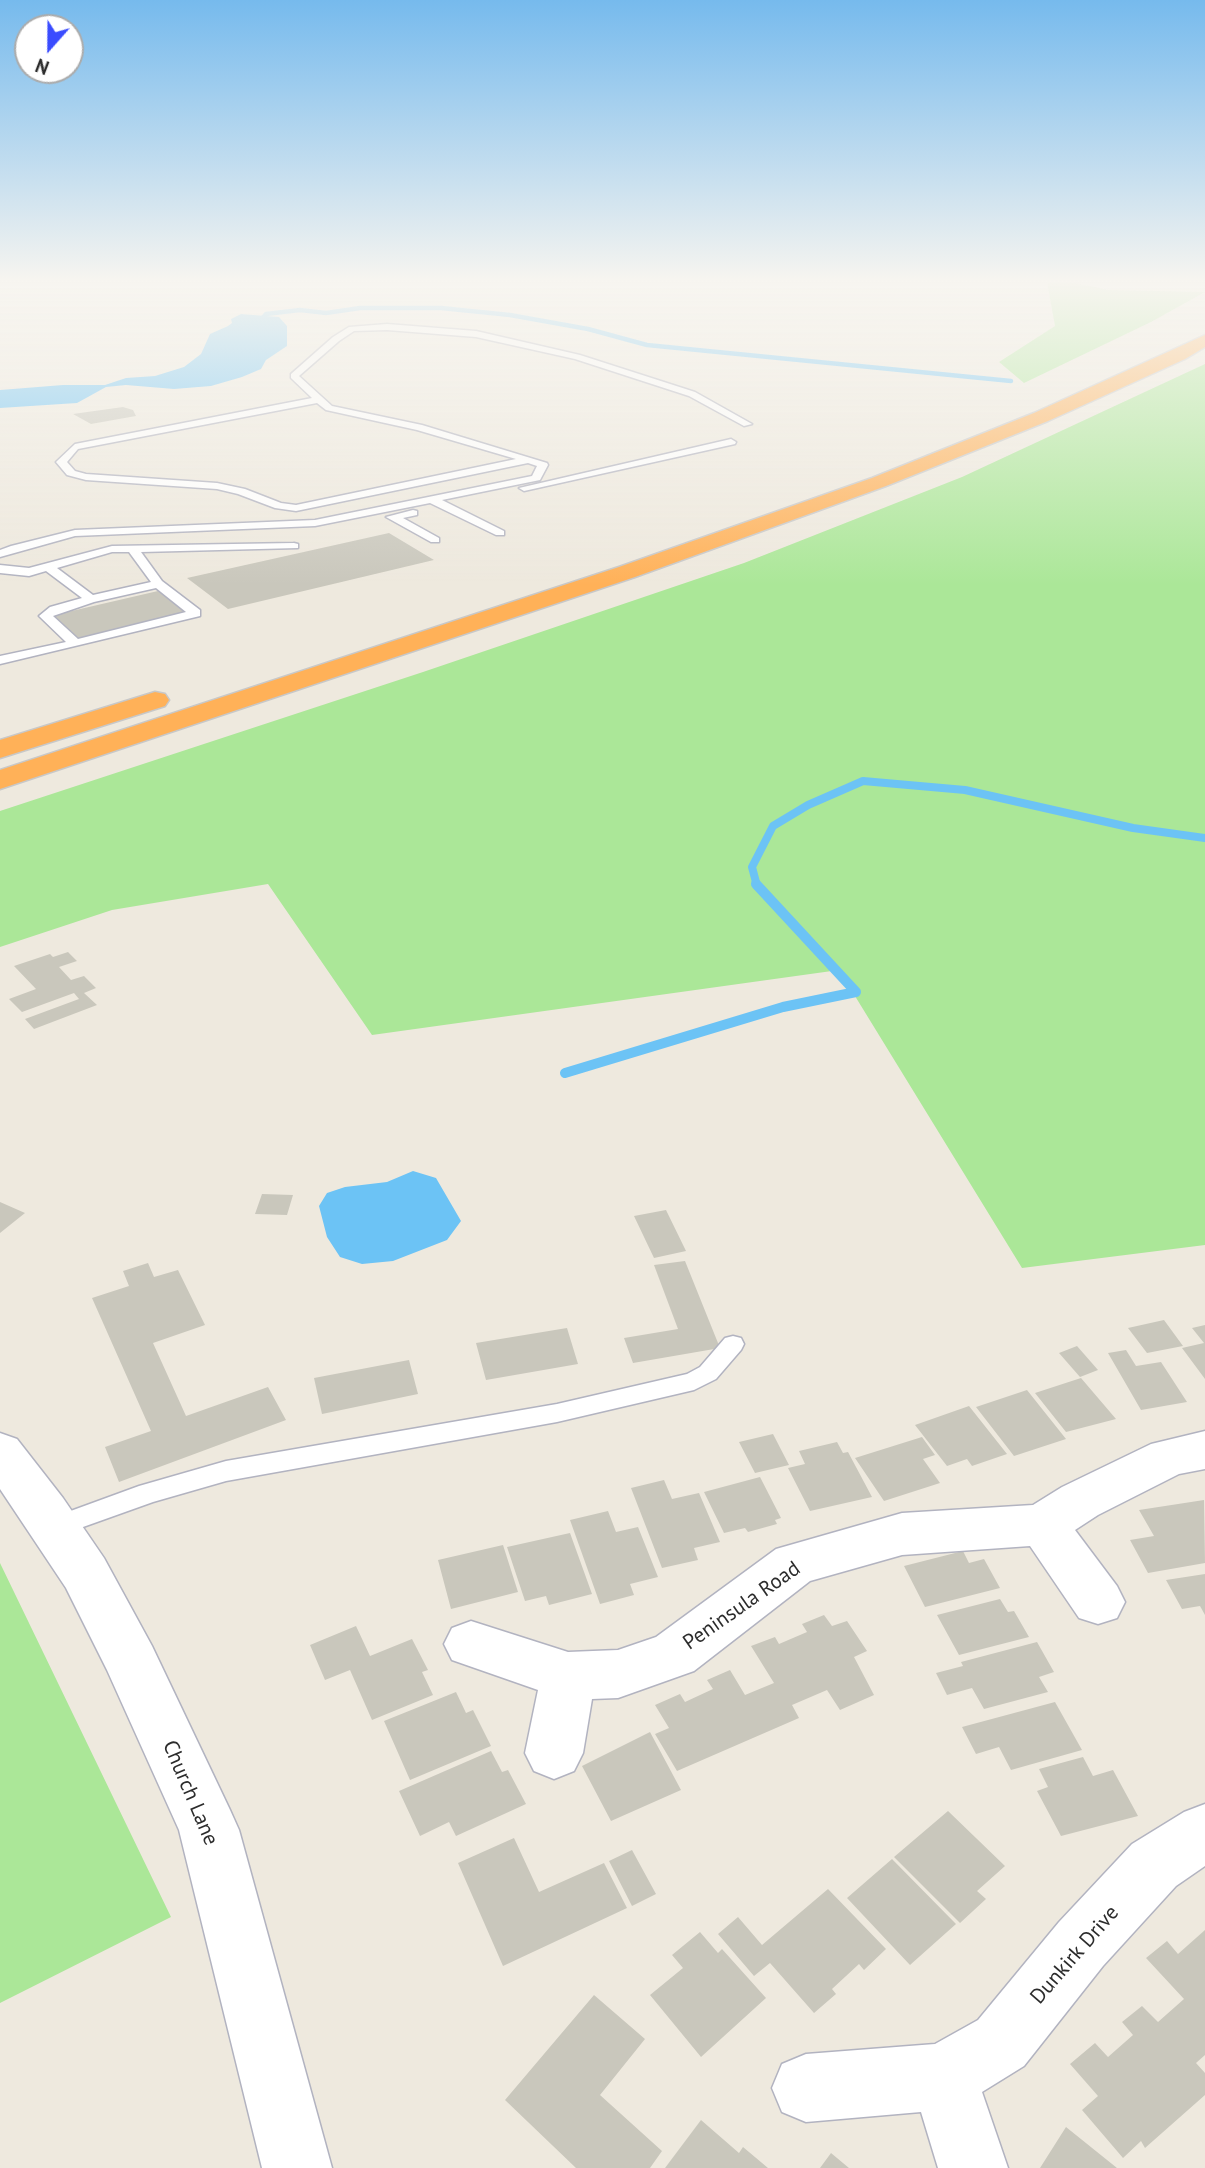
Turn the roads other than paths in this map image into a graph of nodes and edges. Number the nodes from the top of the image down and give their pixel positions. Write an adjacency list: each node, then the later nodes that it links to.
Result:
1 (301, 383): 5 (lane)
2 (658, 383): 6 (lane)
3 (1065, 383): 9 (highway)
4 (1116, 383): 25 (highway)
5 (319, 400): 8 (lane); 8 (lane)
6 (747, 424)
7 (731, 442): 11 (lane)
8 (527, 460): 10 (lane)
9 (871, 461)
10 (431, 499): 11 (lane); 16 (lane)
11 (445, 506): 12 (lane); 13 (lane)
12 (500, 533)
13 (435, 540)
14 (294, 546): 15 (lane)
15 (133, 549): 17 (lane); 19 (lane)
16 (0, 554)
17 (48, 567): 18 (lane); 20 (lane)
18 (0, 569)
19 (158, 584): 20 (lane); 21 (lane)
20 (91, 599): 21 (lane)
21 (75, 644): 22 (lane)
22 (0, 660)
23 (181, 692): 24 (highway)
24 (0, 749)
25 (0, 780)
26 (733, 1344): 30 (lane)
27 (1205, 1450): 29 (street, Peninsula Road)
28 (0, 1452): 30 (street, Church Lane)
29 (1043, 1525): 31 (street); 33 (street, Peninsula Road)
30 (55, 1527): 38 (street, Church Lane)
31 (1098, 1602)
32 (471, 1644): 33 (street, Peninsula Road)
33 (568, 1676): 34 (street)
34 (554, 1752)
35 (1205, 1832): 36 (street, Dunkirk Drive)
36 (943, 2077): 37 (street, Dunkirk Drive); 39 (street)
37 (806, 2088)
38 (297, 2168)
39 (973, 2168)

